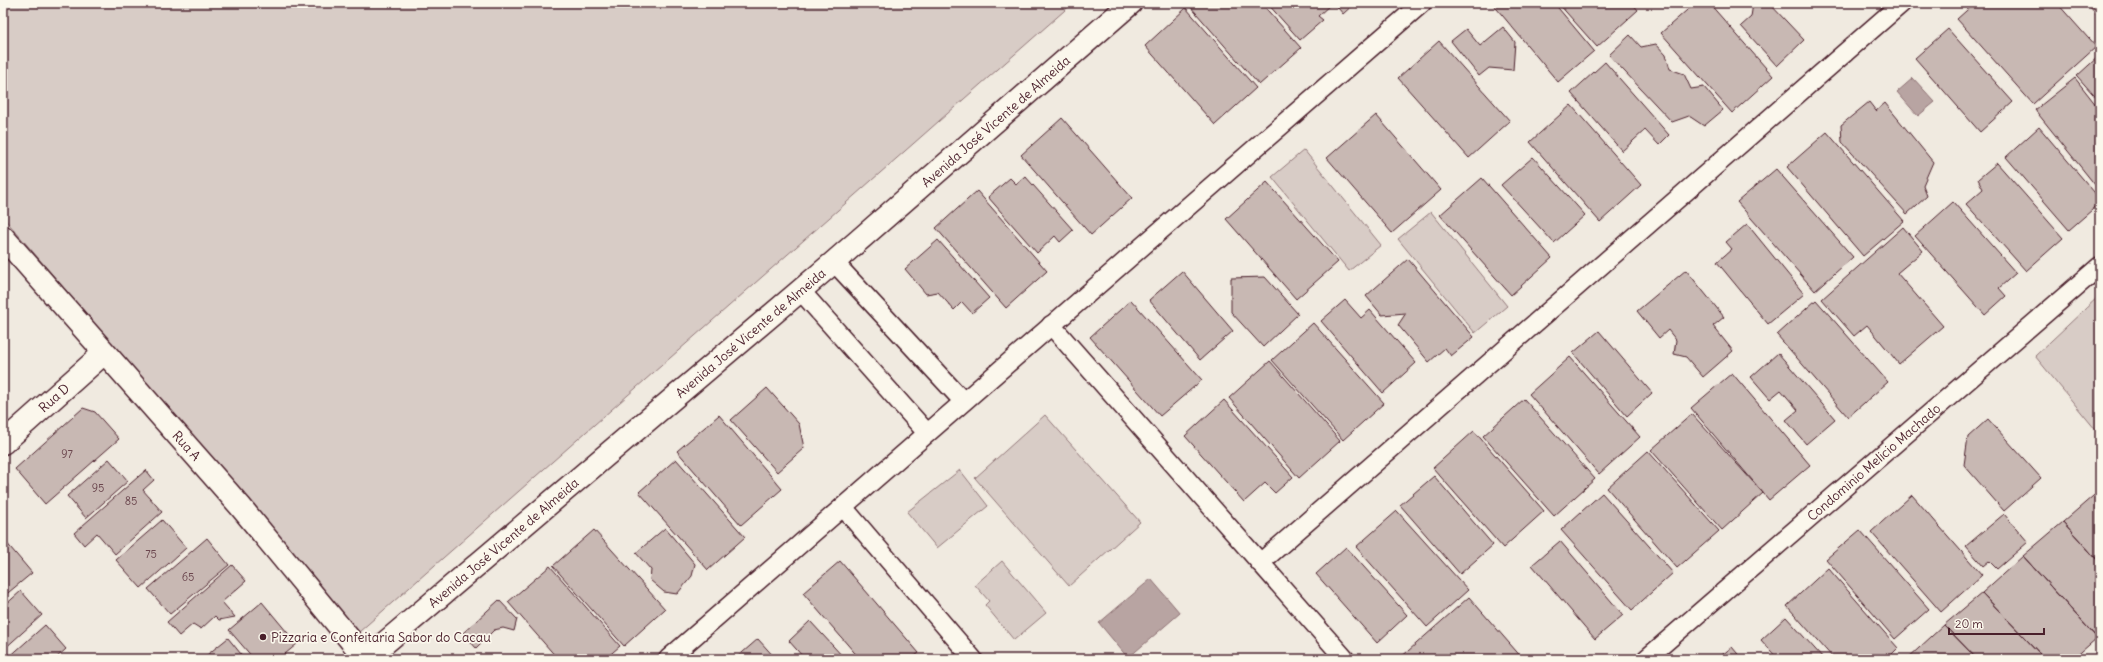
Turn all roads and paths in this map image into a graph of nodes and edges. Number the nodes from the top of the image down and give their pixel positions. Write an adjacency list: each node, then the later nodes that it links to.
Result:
1 (1131, 3): 5 (street, Avenida José Vicente de Almeida)
2 (1422, 3): 8 (lane)
3 (1902, 3): 14 (lane)
4 (3, 238): 9 (street, Rua A)
5 (834, 262): 7 (street, Avenida José Vicente de Almeida); 10 (lane)
6 (2100, 266): 19 (lane, Condominio Melicio Machado)
7 (800, 290): 11 (lane); 15 (street, Avenida José Vicente de Almeida)
8 (1052, 325): 10 (lane); 14 (lane)
9 (104, 353): 12 (street, Rua D); 15 (street, Rua A)
10 (963, 401): 11 (lane)
11 (927, 433): 13 (lane)
12 (3, 443)
13 (843, 507): 16 (lane); 17 (lane)
14 (1260, 563): 18 (lane)
15 (366, 659)
16 (668, 659)
17 (973, 659)
18 (1345, 659)
19 (1646, 659)

